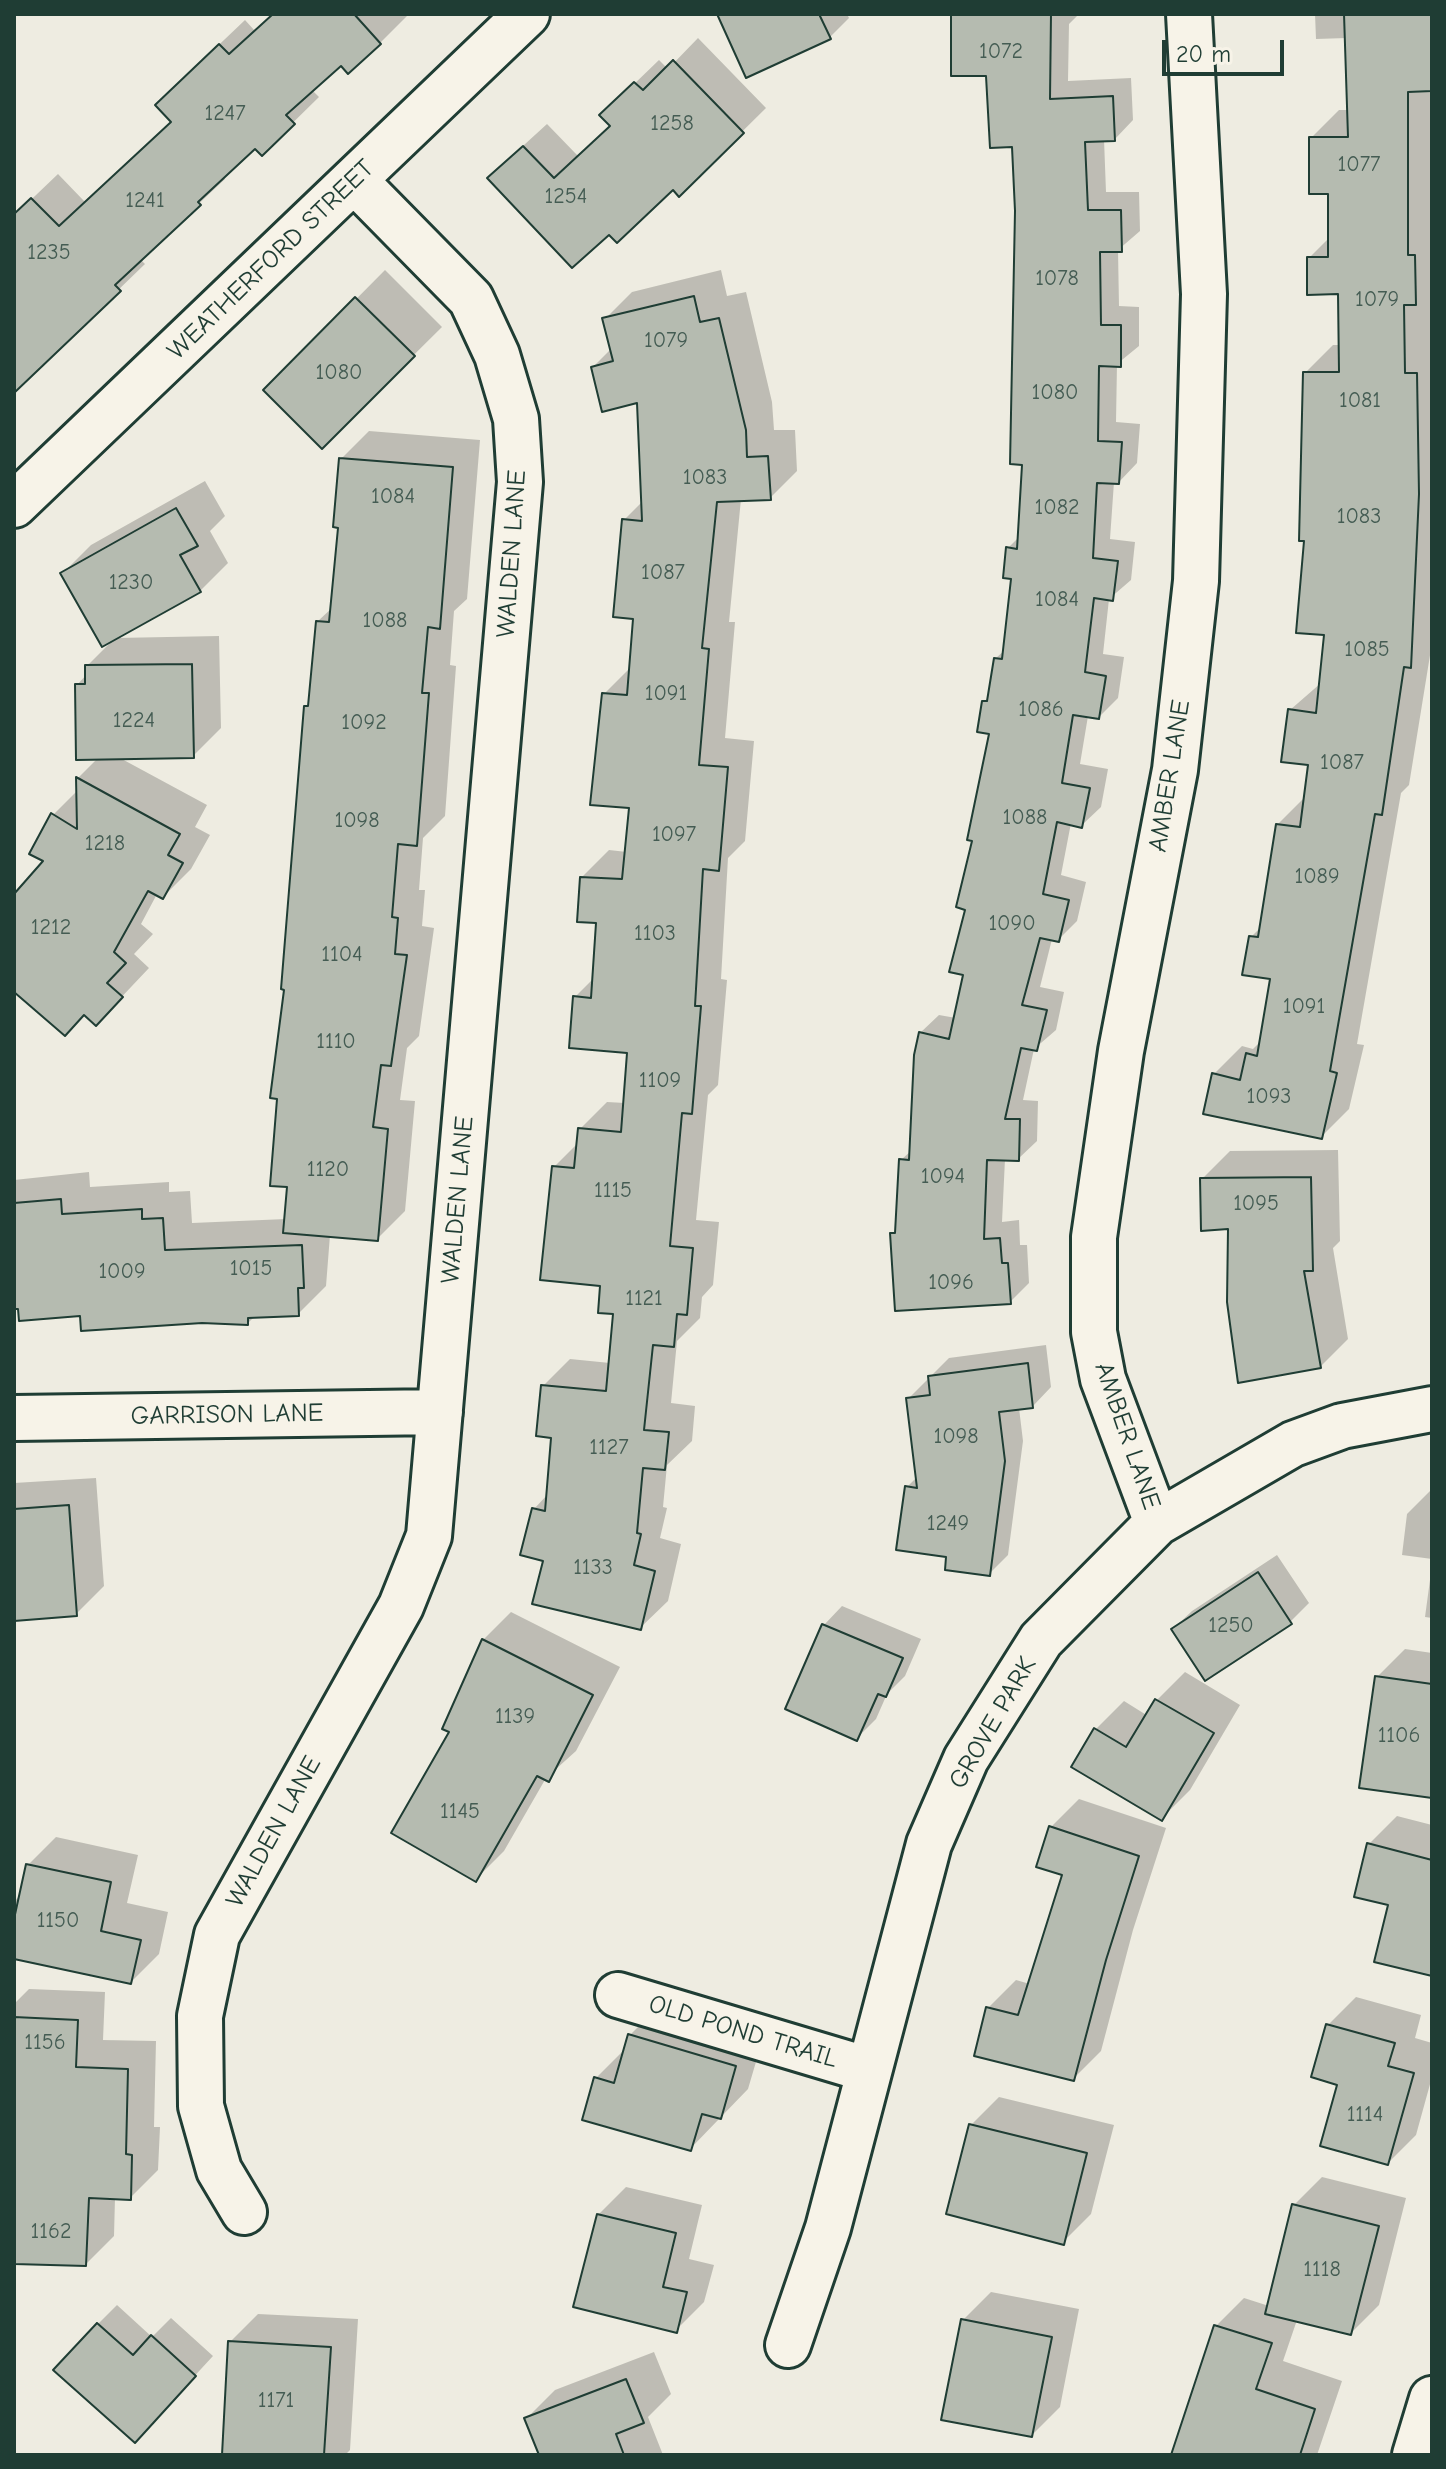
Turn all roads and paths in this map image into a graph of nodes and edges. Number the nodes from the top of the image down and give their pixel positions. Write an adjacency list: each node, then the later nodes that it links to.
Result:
1 (527, 14): 3 (street, WEATHERFORD STREET)
2 (1189, 14): 8 (street, AMBER LANE)
3 (354, 180): 4 (street, WEATHERFORD STREET); 6 (street, WALDEN LANE)
4 (14, 505)
5 (1432, 1409): 8 (street, GROVE PARK)
6 (440, 1412): 7 (street, GARRISON LANE); 11 (street, WALDEN LANE)
7 (14, 1418)
8 (1157, 1523): 10 (street, GROVE PARK)
9 (618, 1995): 10 (street, OLD POND TRAIL)
10 (869, 2070): 12 (street, GROVE PARK)
11 (244, 2212)
12 (788, 2345)
13 (1432, 2399): 14 (street)
14 (1415, 2455)

